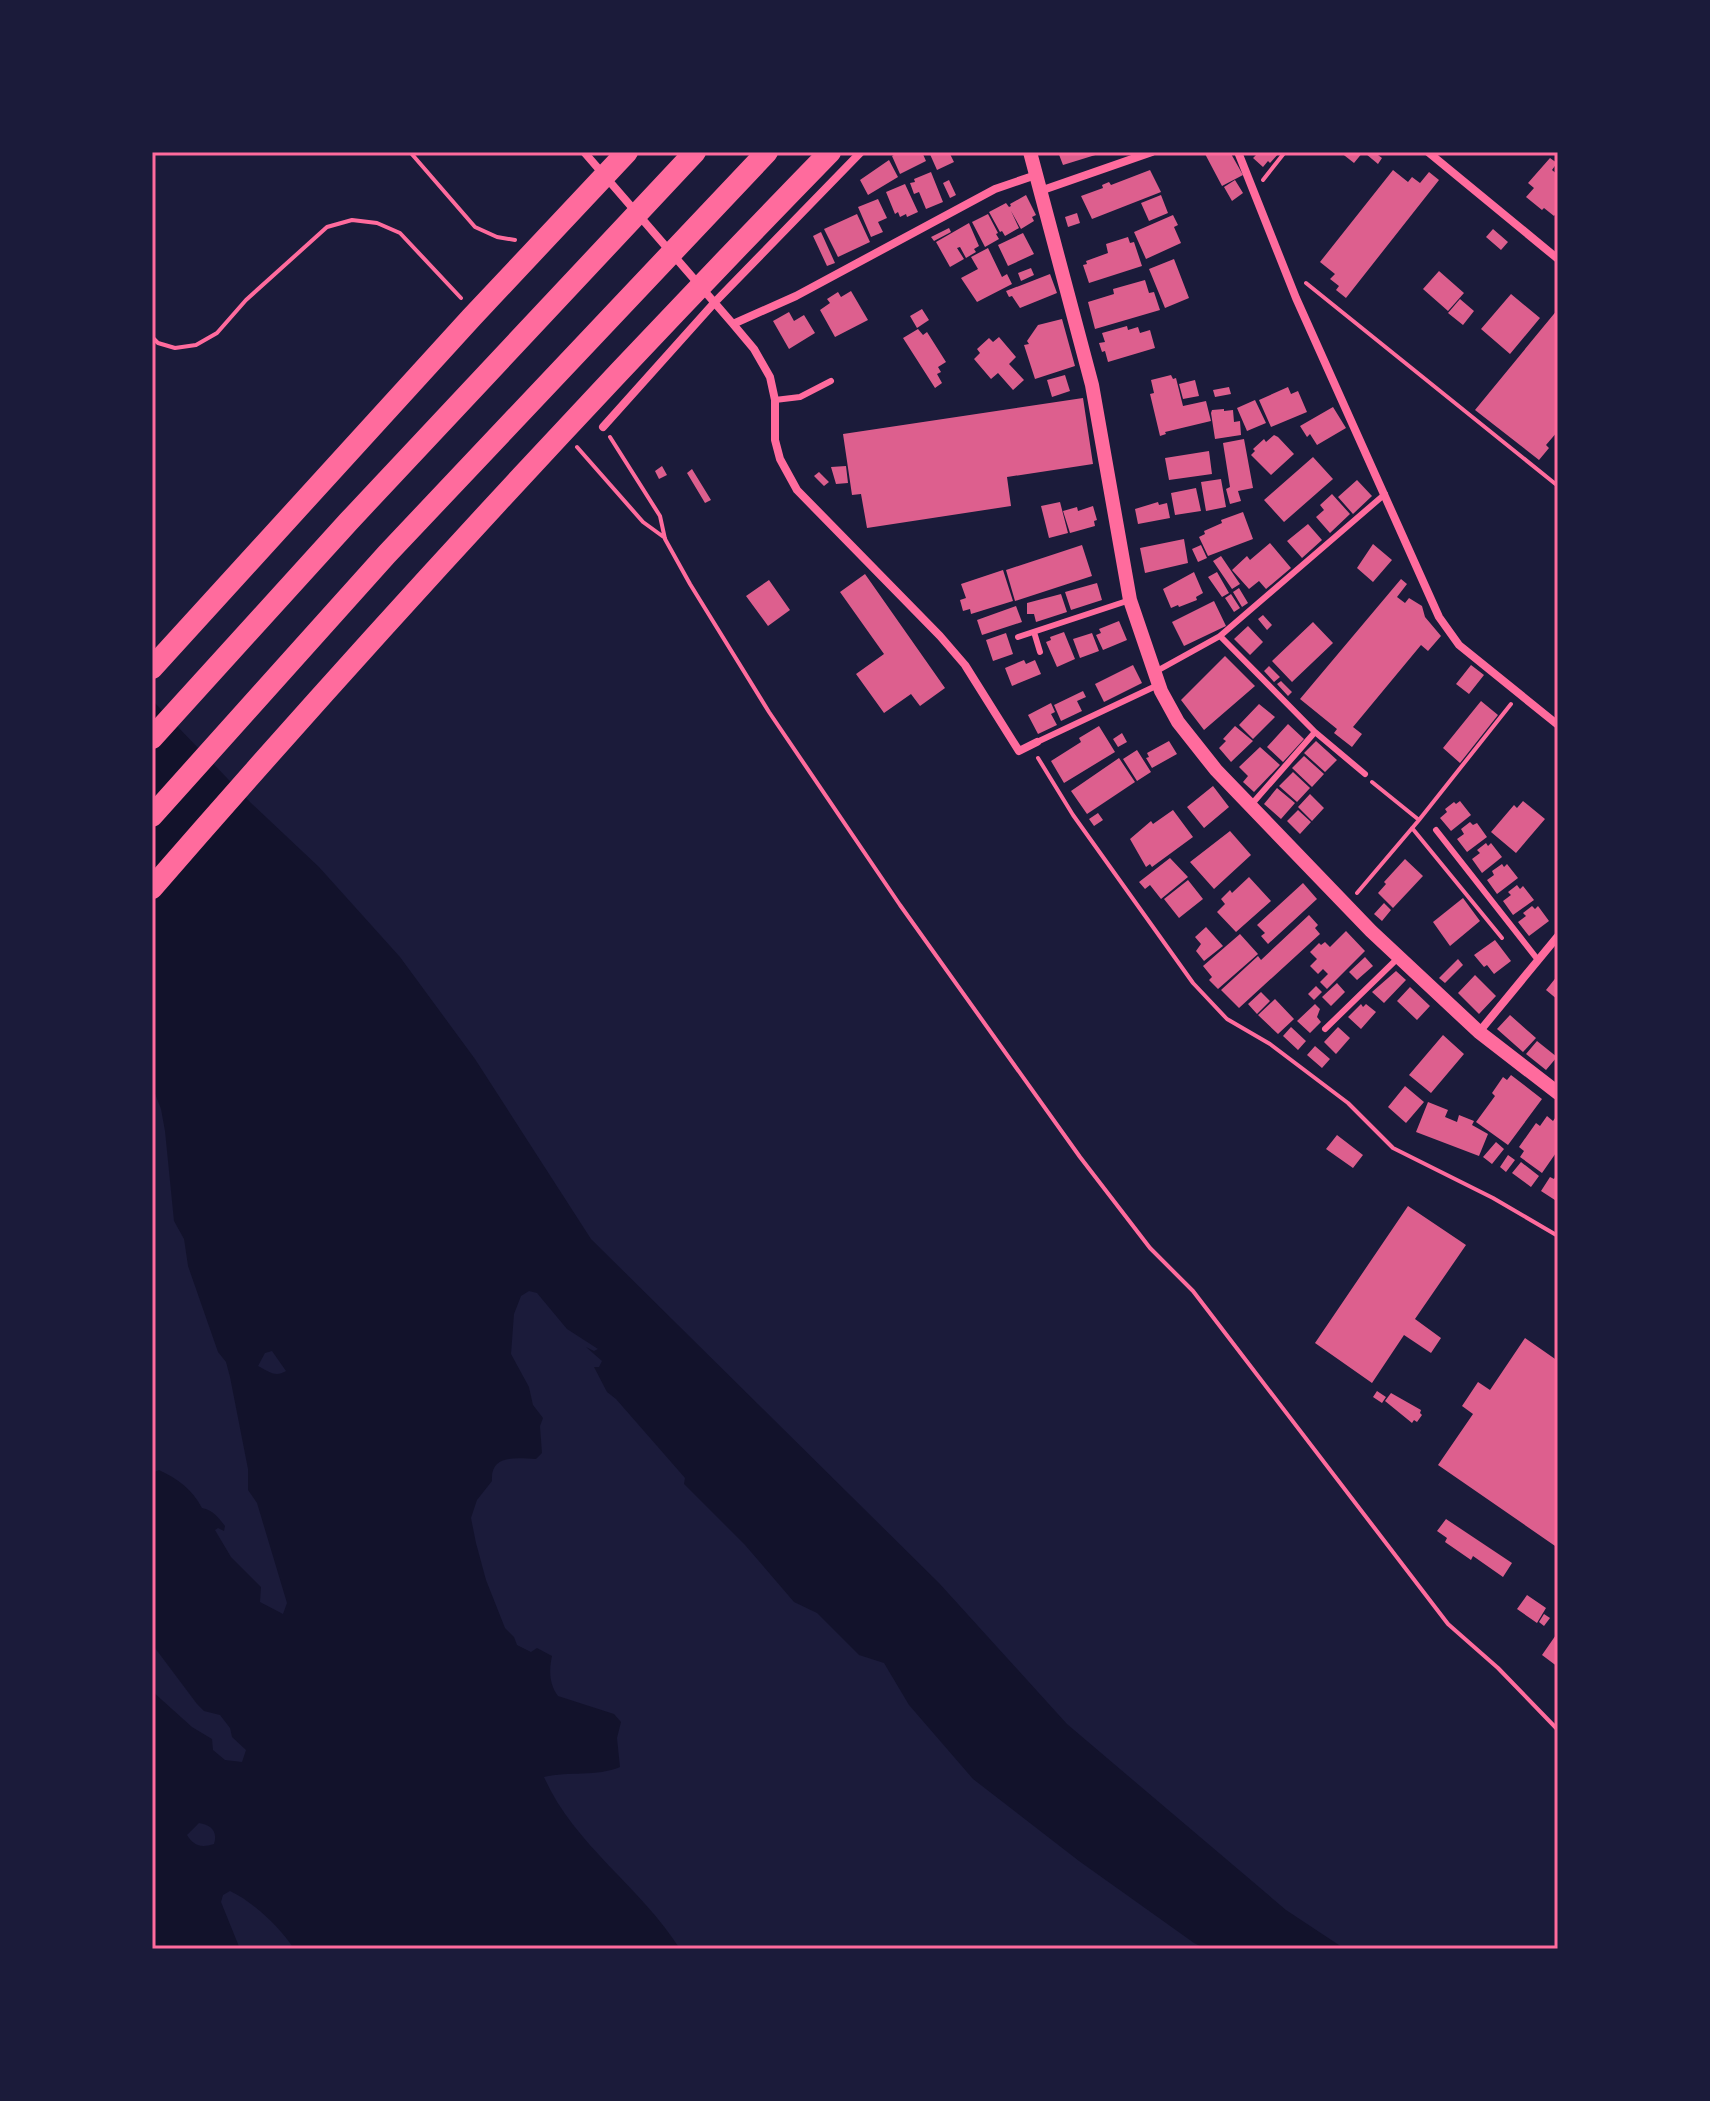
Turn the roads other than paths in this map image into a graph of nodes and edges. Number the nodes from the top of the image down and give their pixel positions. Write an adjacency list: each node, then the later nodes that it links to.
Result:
1 (584, 152): 14 (street)
2 (627, 152): 25 (highway)
3 (695, 152): 29 (highway)
4 (767, 152): 33 (highway)
5 (830, 152): 35 (highway)
6 (861, 152): 14 (street)
7 (1030, 152): 11 (street)
8 (1152, 152): 12 (street)
9 (1238, 152): 19 (street)
10 (1428, 152): 13 (street)
11 (1036, 175): 12 (street); 15 (street)
12 (1040, 191): 20 (street)
13 (1558, 259)
14 (715, 302): 15 (street); 18 (street)
15 (733, 324): 17 (street)
16 (831, 381): 17 (lane)
17 (775, 400): 30 (street)
18 (603, 427)
19 (1385, 494): 22 (lane); 27 (street)
20 (1130, 600): 21 (lane); 26 (street)
21 (1034, 632): 23 (lane); 24 (lane)
22 (1220, 636): 26 (lane); 28 (lane)
23 (1018, 637)
24 (1040, 652)
25 (152, 668)
26 (1155, 679): 30 (lane); 32 (street)
27 (1558, 725)
28 (1315, 732): 31 (lane); 32 (lane)
29 (152, 738)
30 (1037, 742)
31 (1365, 774)
32 (1250, 806): 37 (street)
33 (152, 816)
34 (1436, 830): 38 (lane)
35 (152, 888)
36 (1558, 936): 38 (street)
37 (1399, 957): 39 (lane); 40 (street)
38 (1538, 960): 40 (street)
39 (1325, 1029)
40 (1479, 1032): 41 (street)
41 (1558, 1093)

